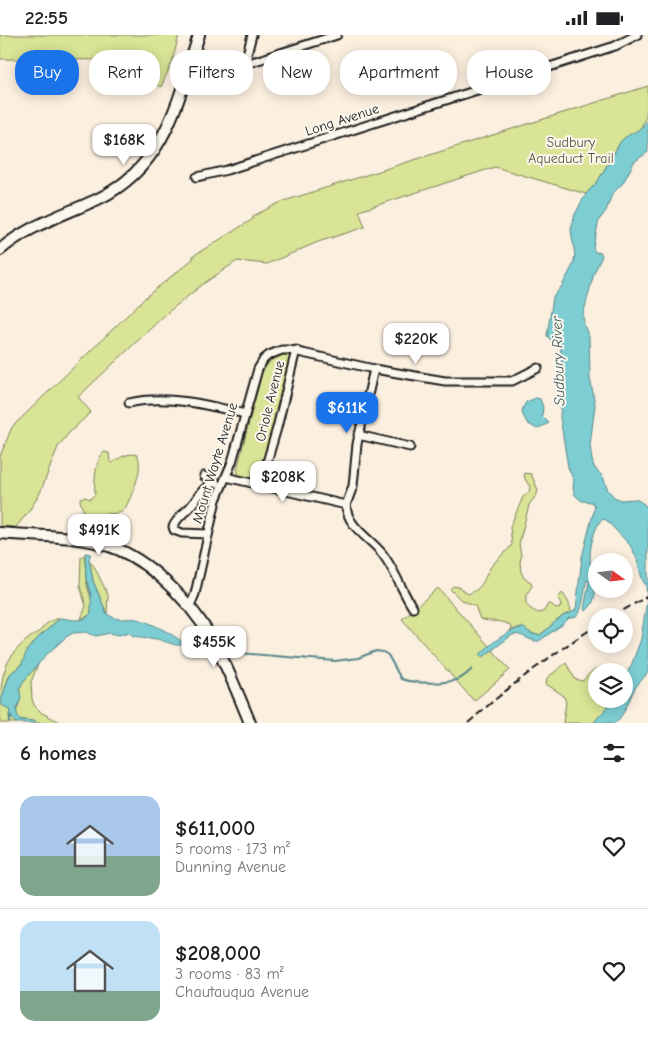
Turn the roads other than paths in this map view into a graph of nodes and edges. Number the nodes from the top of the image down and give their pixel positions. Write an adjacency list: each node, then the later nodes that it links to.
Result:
1 (199, 35): 8 (street)
2 (252, 35): 5 (street)
3 (337, 35): 6 (street)
4 (637, 35): 7 (street, Long Avenue)
5 (248, 50)
6 (253, 61)
7 (197, 177)
8 (0, 250)
9 (296, 350): 11 (street, Mount Wayte Avenue); 13 (street, Mount Wayte Avenue); 19 (street, Oriole Avenue)
10 (538, 368): 11 (street, Mount Wayte Avenue)
11 (374, 369): 14 (street)
12 (129, 403): 13 (street)
13 (245, 414): 17 (street, Mount Wayte Avenue)
14 (358, 435): 15 (street); 20 (street)
15 (410, 447)
16 (204, 476): 18 (street)
17 (226, 477): 18 (street, Mount Wayte Avenue); 19 (street)
18 (218, 484): 22 (street, Mount Wayte Avenue); 22 (street)
19 (260, 486): 20 (street)
20 (346, 505): 24 (street)
21 (0, 533): 23 (street)
22 (208, 533): 23 (street, Mount Wayte Avenue)
23 (190, 606): 25 (street)
24 (413, 609)
25 (250, 723)

